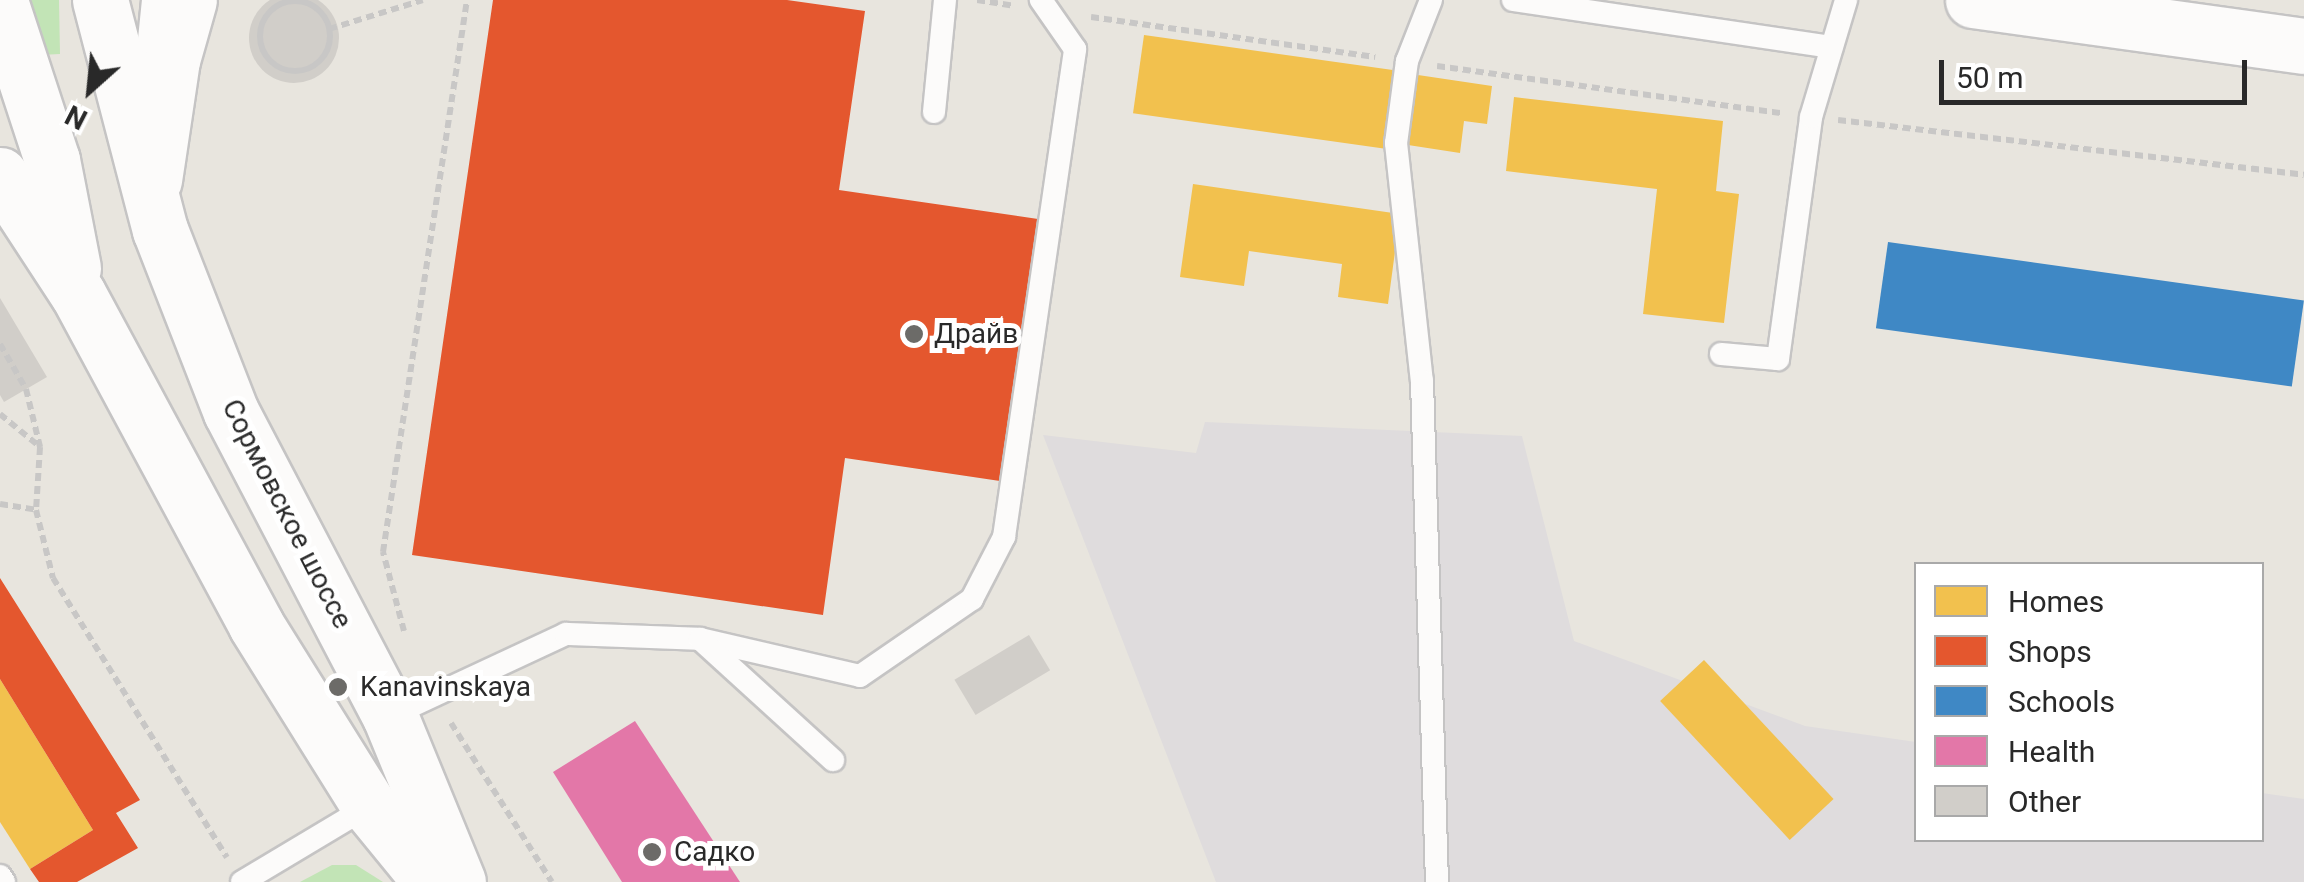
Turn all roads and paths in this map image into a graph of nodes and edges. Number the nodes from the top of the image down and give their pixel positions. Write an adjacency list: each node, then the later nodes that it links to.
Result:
1 (100, 0): 20 (main road, Сормовское шоссе)
2 (153, 0): 20 (lane)
3 (188, 0): 23 (main road, Сормовское шоссе)
4 (423, 0): 14 (path)
5 (467, 0): 32 (path)
6 (945, 0): 18 (lane)
7 (975, 0): 13 (path)
8 (1431, 0): 17 (lane)
9 (1513, 0): 16 (lane)
10 (1846, 0): 16 (lane)
11 (1974, 0): 15 (main road)
12 (0, 2): 24 (main road)
13 (1045, 6): 17 (path); 31 (lane)
14 (329, 29): 14 (path)
15 (2304, 46)
16 (1832, 47): 19 (lane)
17 (1407, 62): 19 (path); 39 (lane)
18 (934, 112)
19 (1812, 117): 21 (path); 26 (lane)
20 (130, 126): 23 (main road, Сормовское шоссе)
21 (2304, 175)
22 (0, 176): 24 (main road)
23 (151, 197): 32 (main road, Сормовское шоссе)
24 (78, 294): 34 (main road)
25 (0, 344): 28 (path)
26 (1721, 354)
27 (0, 414): 28 (path)
28 (40, 447): 30 (path)
29 (0, 504): 30 (path)
30 (36, 510): 35 (path)
31 (700, 639): 32 (lane); 33 (lane)
32 (412, 704): 37 (main road, Сормовское шоссе); 38 (path)
33 (833, 760)
34 (369, 806): 35 (lane); 36 (main road)
35 (253, 880)
36 (431, 882)
37 (458, 882)
38 (552, 882)
39 (1437, 882)

